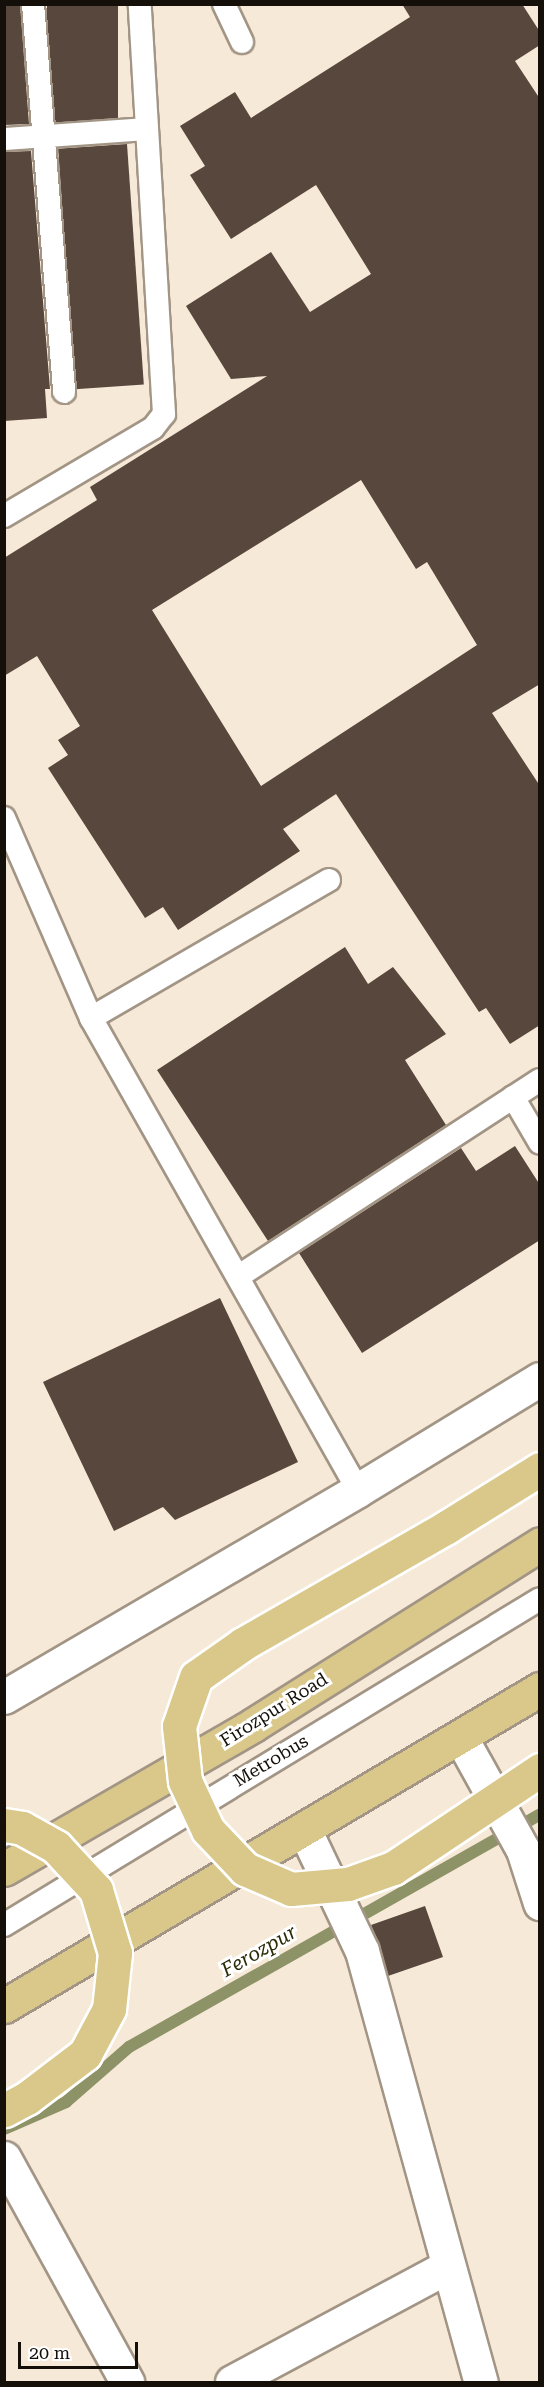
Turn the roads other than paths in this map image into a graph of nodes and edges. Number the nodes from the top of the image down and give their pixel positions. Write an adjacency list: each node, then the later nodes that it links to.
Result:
1 (33, 4): 6 (lane)
2 (140, 4): 5 (lane)
3 (224, 4): 4 (lane)
4 (243, 42)
5 (147, 129): 6 (lane); 9 (lane)
6 (43, 136): 7 (lane); 8 (lane)
7 (4, 139)
8 (64, 392)
9 (4, 516)
10 (4, 818): 12 (lane)
11 (329, 880): 12 (lane)
12 (91, 1018): 16 (lane)
13 (540, 1080): 14 (lane)
14 (513, 1097): 15 (lane); 16 (lane)
15 (540, 1143)
16 (239, 1276): 19 (lane)
17 (540, 1379): 19 (street)
18 (540, 1468): 25 (main road, bridge)
19 (358, 1490): 23 (street)
20 (540, 1544): 29 (main road, Firozpur Road)
21 (540, 1599): 31 (lane, Metrobus)
22 (540, 1689): 24 (main road)
23 (4, 1697)
24 (461, 1738): 27 (main road); 28 (street)
25 (540, 1770)
26 (4, 1825): 33 (main road, bridge)
27 (304, 1829): 32 (main road); 35 (street)
28 (529, 1836): 30 (street)
29 (4, 1869)
30 (540, 1903)
31 (4, 1925)
32 (4, 2006)
33 (4, 2109)
34 (4, 2158): 36 (street)
35 (448, 2266): 37 (street); 38 (street)
36 (127, 2382)
37 (232, 2382)
38 (481, 2382)

